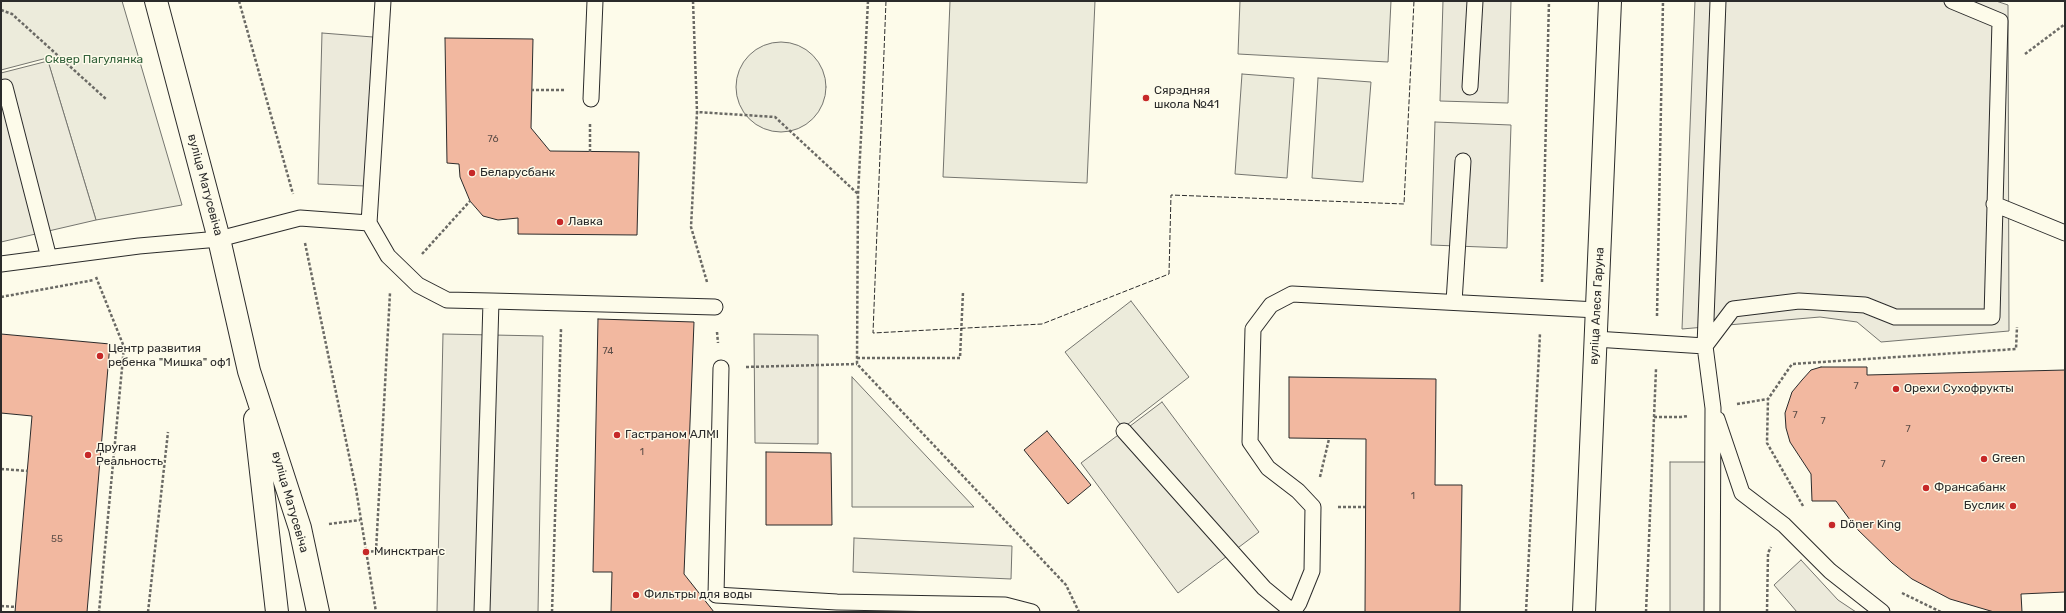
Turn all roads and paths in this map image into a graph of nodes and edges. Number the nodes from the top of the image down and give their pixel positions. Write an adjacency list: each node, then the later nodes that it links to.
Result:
1 (156, 1): 28 (main road, вуліца Матусевіча)
2 (240, 1): 25 (path)
3 (383, 1): 26 (lane)
4 (595, 1): 18 (lane)
5 (694, 1): 20 (path)
6 (868, 1): 22 (path)
7 (1475, 1): 15 (lane)
8 (1610, 1): 40 (main road, вуліца Алеся Гаруна)
9 (1663, 1): 43 (path)
10 (1718, 1): 44 (lane)
11 (1952, 1): 14 (lane)
12 (1, 10): 19 (path)
13 (2065, 24): 14 (path)
14 (1999, 72): 24 (lane)
15 (1470, 87)
16 (1, 88): 30 (lane)
17 (531, 90): 18 (path)
18 (591, 95)
19 (106, 99)
20 (697, 112): 22 (path); 39 (path)
21 (1463, 161): 37 (lane)
22 (858, 195): 45 (path)
23 (470, 201): 32 (path)
24 (1994, 204): 27 (lane); 44 (lane)
25 (300, 218): 26 (lane); 28 (lane); 57 (path)
26 (369, 222): 32 (lane)
27 (2065, 233)
28 (220, 239): 29 (lane); 48 (main road, вуліца Матусевіча)
29 (91, 252): 30 (lane); 33 (path)
30 (49, 258): 31 (lane)
31 (1, 264)
32 (405, 272): 36 (lane); 57 (path)
33 (96, 280): 35 (path); 61 (path)
34 (963, 292): 45 (path)
35 (1, 296)
36 (491, 301): 38 (lane); 66 (lane)
37 (1454, 302): 40 (lane); 55 (lane)
38 (562, 303): 39 (lane); 67 (path)
39 (715, 307): 47 (path)
40 (1597, 310): 42 (main road, вуліца Алеся Гаруна)
41 (2017, 325): 56 (path)
42 (1596, 339): 43 (lane); 71 (main road, вуліца Алеся Гаруна)
43 (1657, 343): 44 (lane); 72 (path)
44 (1705, 346): 49 (lane)
45 (856, 358): 46 (path)
46 (856, 364): 47 (path); 69 (path)
47 (721, 368): 68 (lane)
48 (249, 370): 63 (main road, вуліца Матусевіча); 64 (main road, вуліца Матусевіча)
49 (1713, 408): 73 (lane); 74 (lane)
50 (1124, 431): 70 (lane)
51 (168, 432): 62 (path)
52 (1329, 439): 55 (path)
53 (1, 469): 54 (path)
54 (28, 471)
55 (1313, 507): 70 (lane)
56 (1808, 512)
57 (366, 552): 65 (path)
58 (1896, 589): 75 (path)
59 (1, 606): 60 (path)
60 (16, 607)
61 (99, 612)
62 (148, 612)
63 (277, 612)
64 (318, 612)
65 (376, 612)
66 (482, 612)
67 (552, 612)
68 (1032, 612)
69 (1079, 612)
70 (1293, 612)
71 (1584, 612)
72 (1646, 612)
73 (1712, 612)
74 (1882, 612)
75 (1940, 612)

